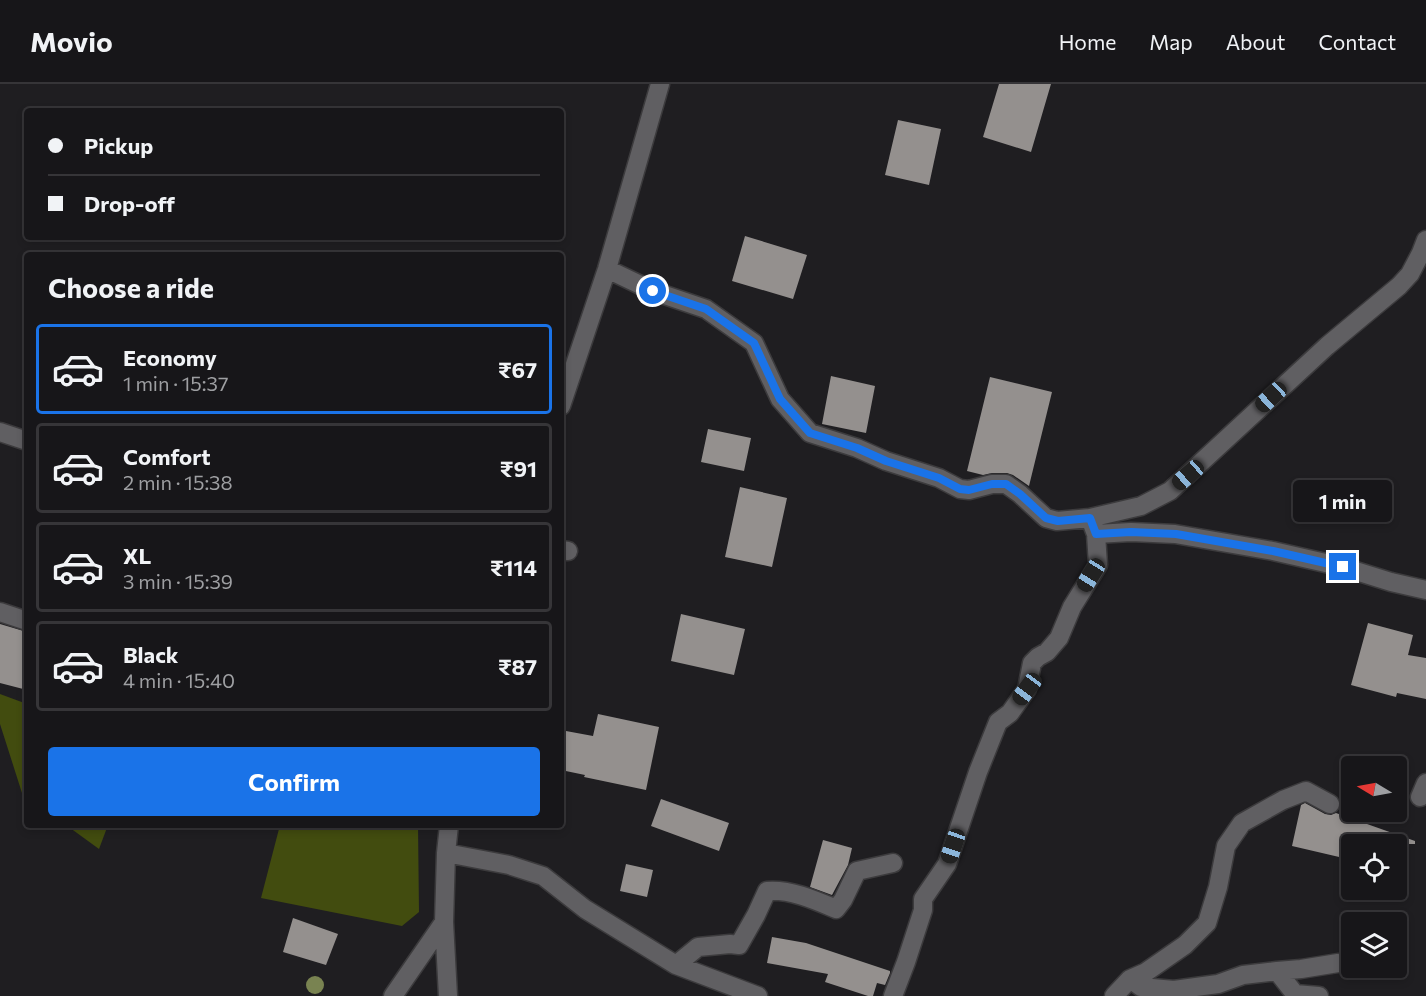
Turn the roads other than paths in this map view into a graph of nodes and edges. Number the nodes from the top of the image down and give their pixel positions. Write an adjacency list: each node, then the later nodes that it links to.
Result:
1 (660, 84): 3 (street)
2 (1426, 240): 7 (street)
3 (607, 269): 4 (street); 7 (street)
4 (564, 397)
5 (0, 432): 6 (street)
6 (24, 440)
7 (1093, 526): 8 (street); 23 (street)
8 (1426, 590)
9 (0, 612): 10 (street)
10 (24, 620)
11 (1330, 804): 19 (street)
12 (449, 828): 13 (street)
13 (446, 853): 15 (street); 17 (street)
14 (893, 863): 17 (street)
15 (444, 922): 20 (street); 21 (street)
16 (1338, 963): 18 (street)
17 (676, 965): 22 (street)
18 (1277, 970): 19 (street); 25 (street)
19 (1130, 980): 24 (street)
20 (393, 996)
21 (448, 996)
22 (758, 996)
23 (893, 996)
24 (1114, 996)
25 (1320, 996)

